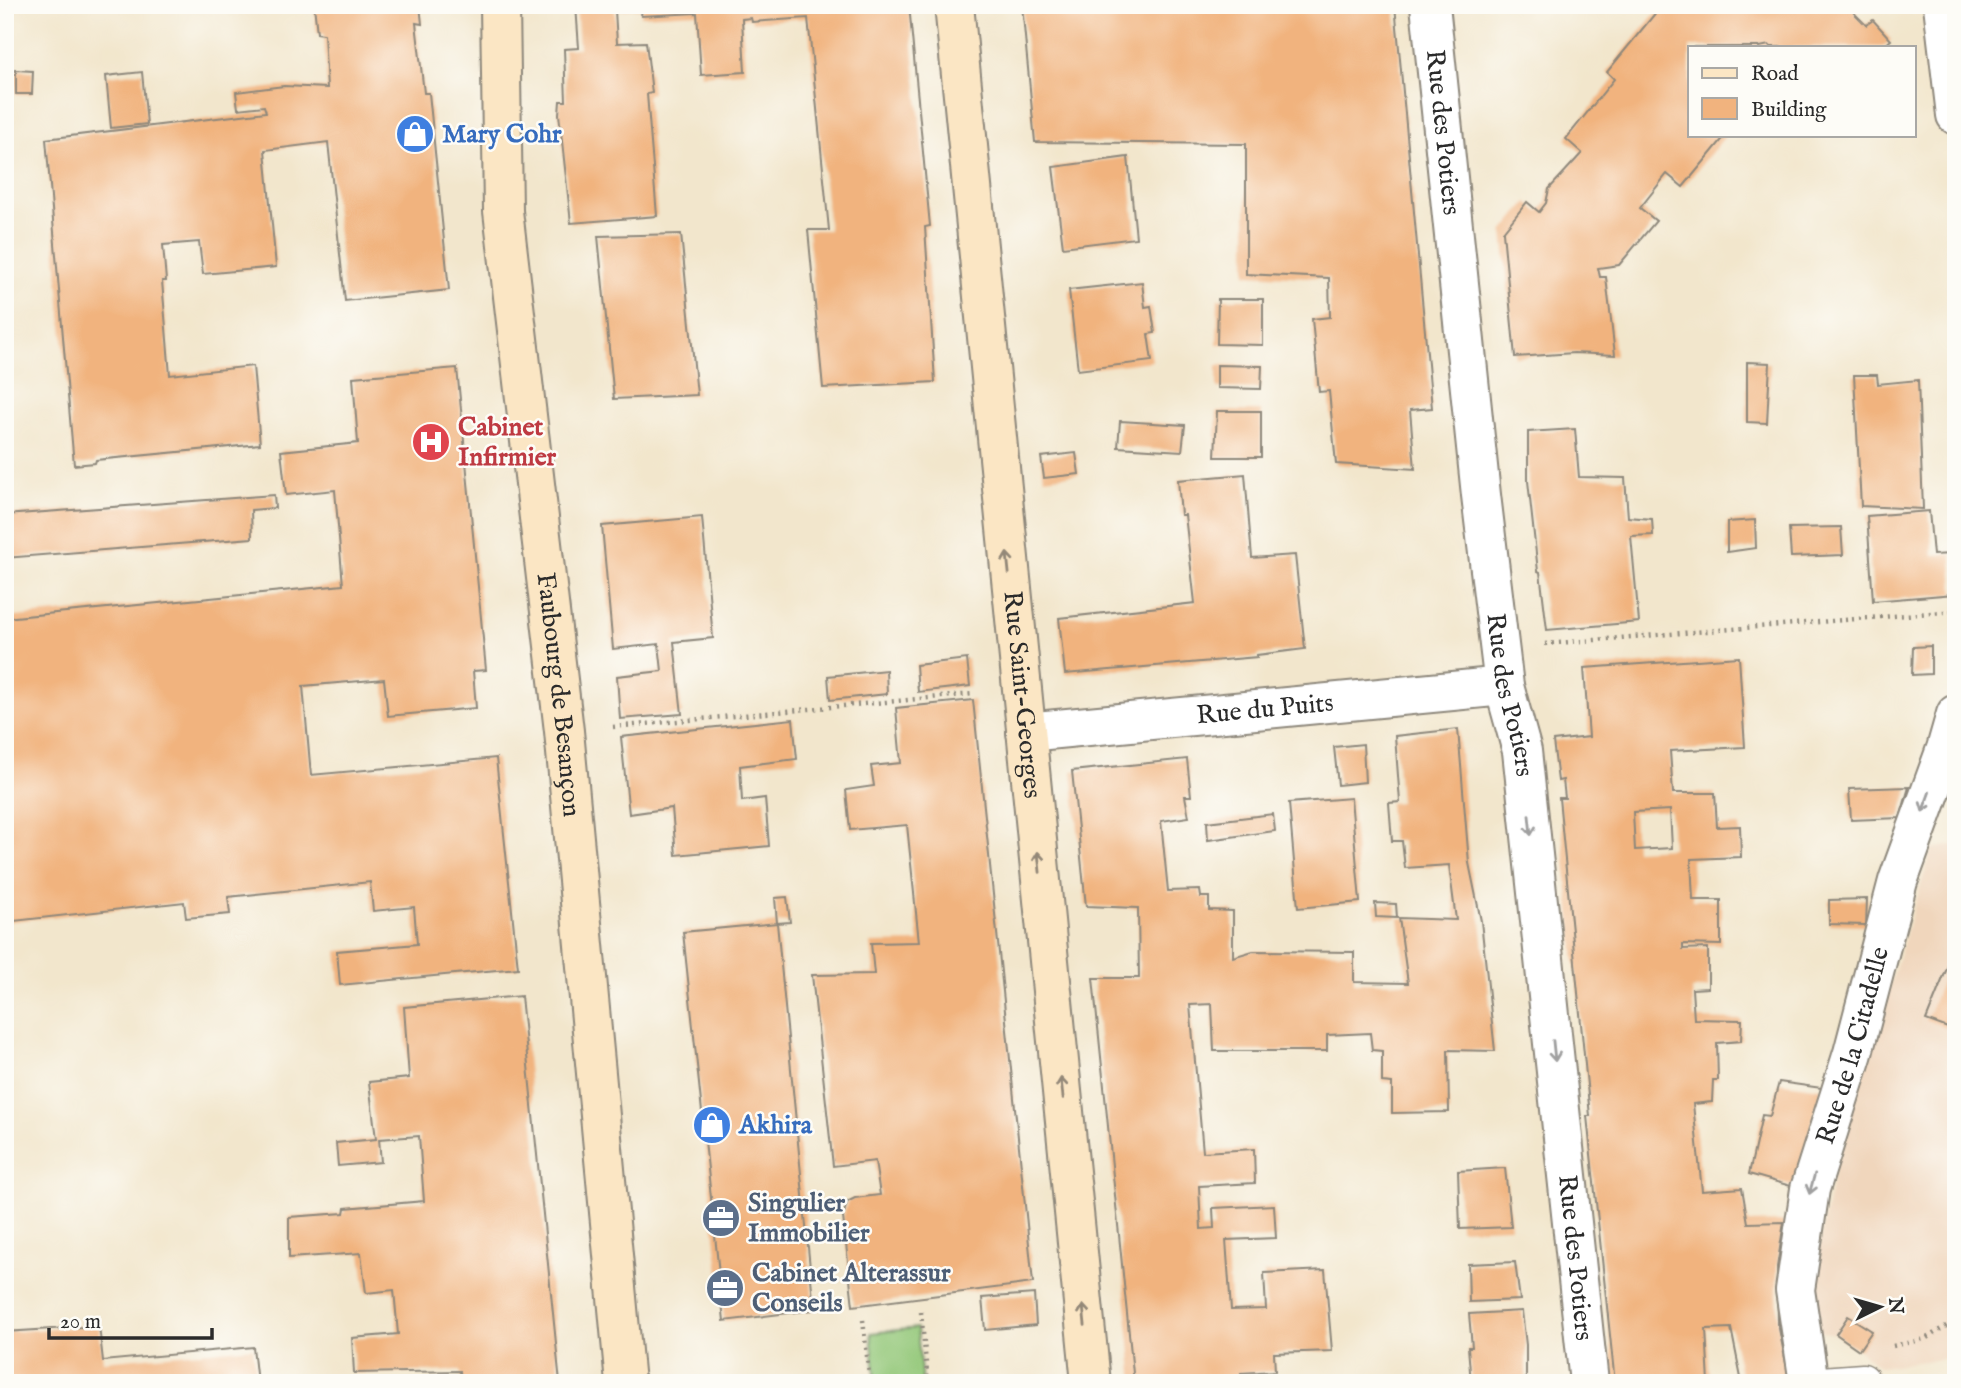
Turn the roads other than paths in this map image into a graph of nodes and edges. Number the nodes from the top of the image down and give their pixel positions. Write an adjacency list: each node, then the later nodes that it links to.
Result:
1 (500, 5): 10 (street, Faubourg de Besançon)
2 (954, 5): 8 (street, Rue Saint-Georges, one-way to 2)
3 (1430, 5): 6 (street, Rue des Potiers)
4 (1943, 5): 5 (street)
5 (1956, 115)
6 (1504, 686): 8 (street, Rue du Puits); 12 (street, Rue des Potiers, one-way to 12)
7 (1956, 714): 13 (street, Rue de la Citadelle, one-way to 13)
8 (1026, 732): 11 (street, Rue Saint-Georges, one-way to 8)
9 (1863, 1380): 14 (lane)
10 (625, 1383)
11 (1091, 1383)
12 (1589, 1383)
13 (1809, 1383)
14 (1821, 1383)

